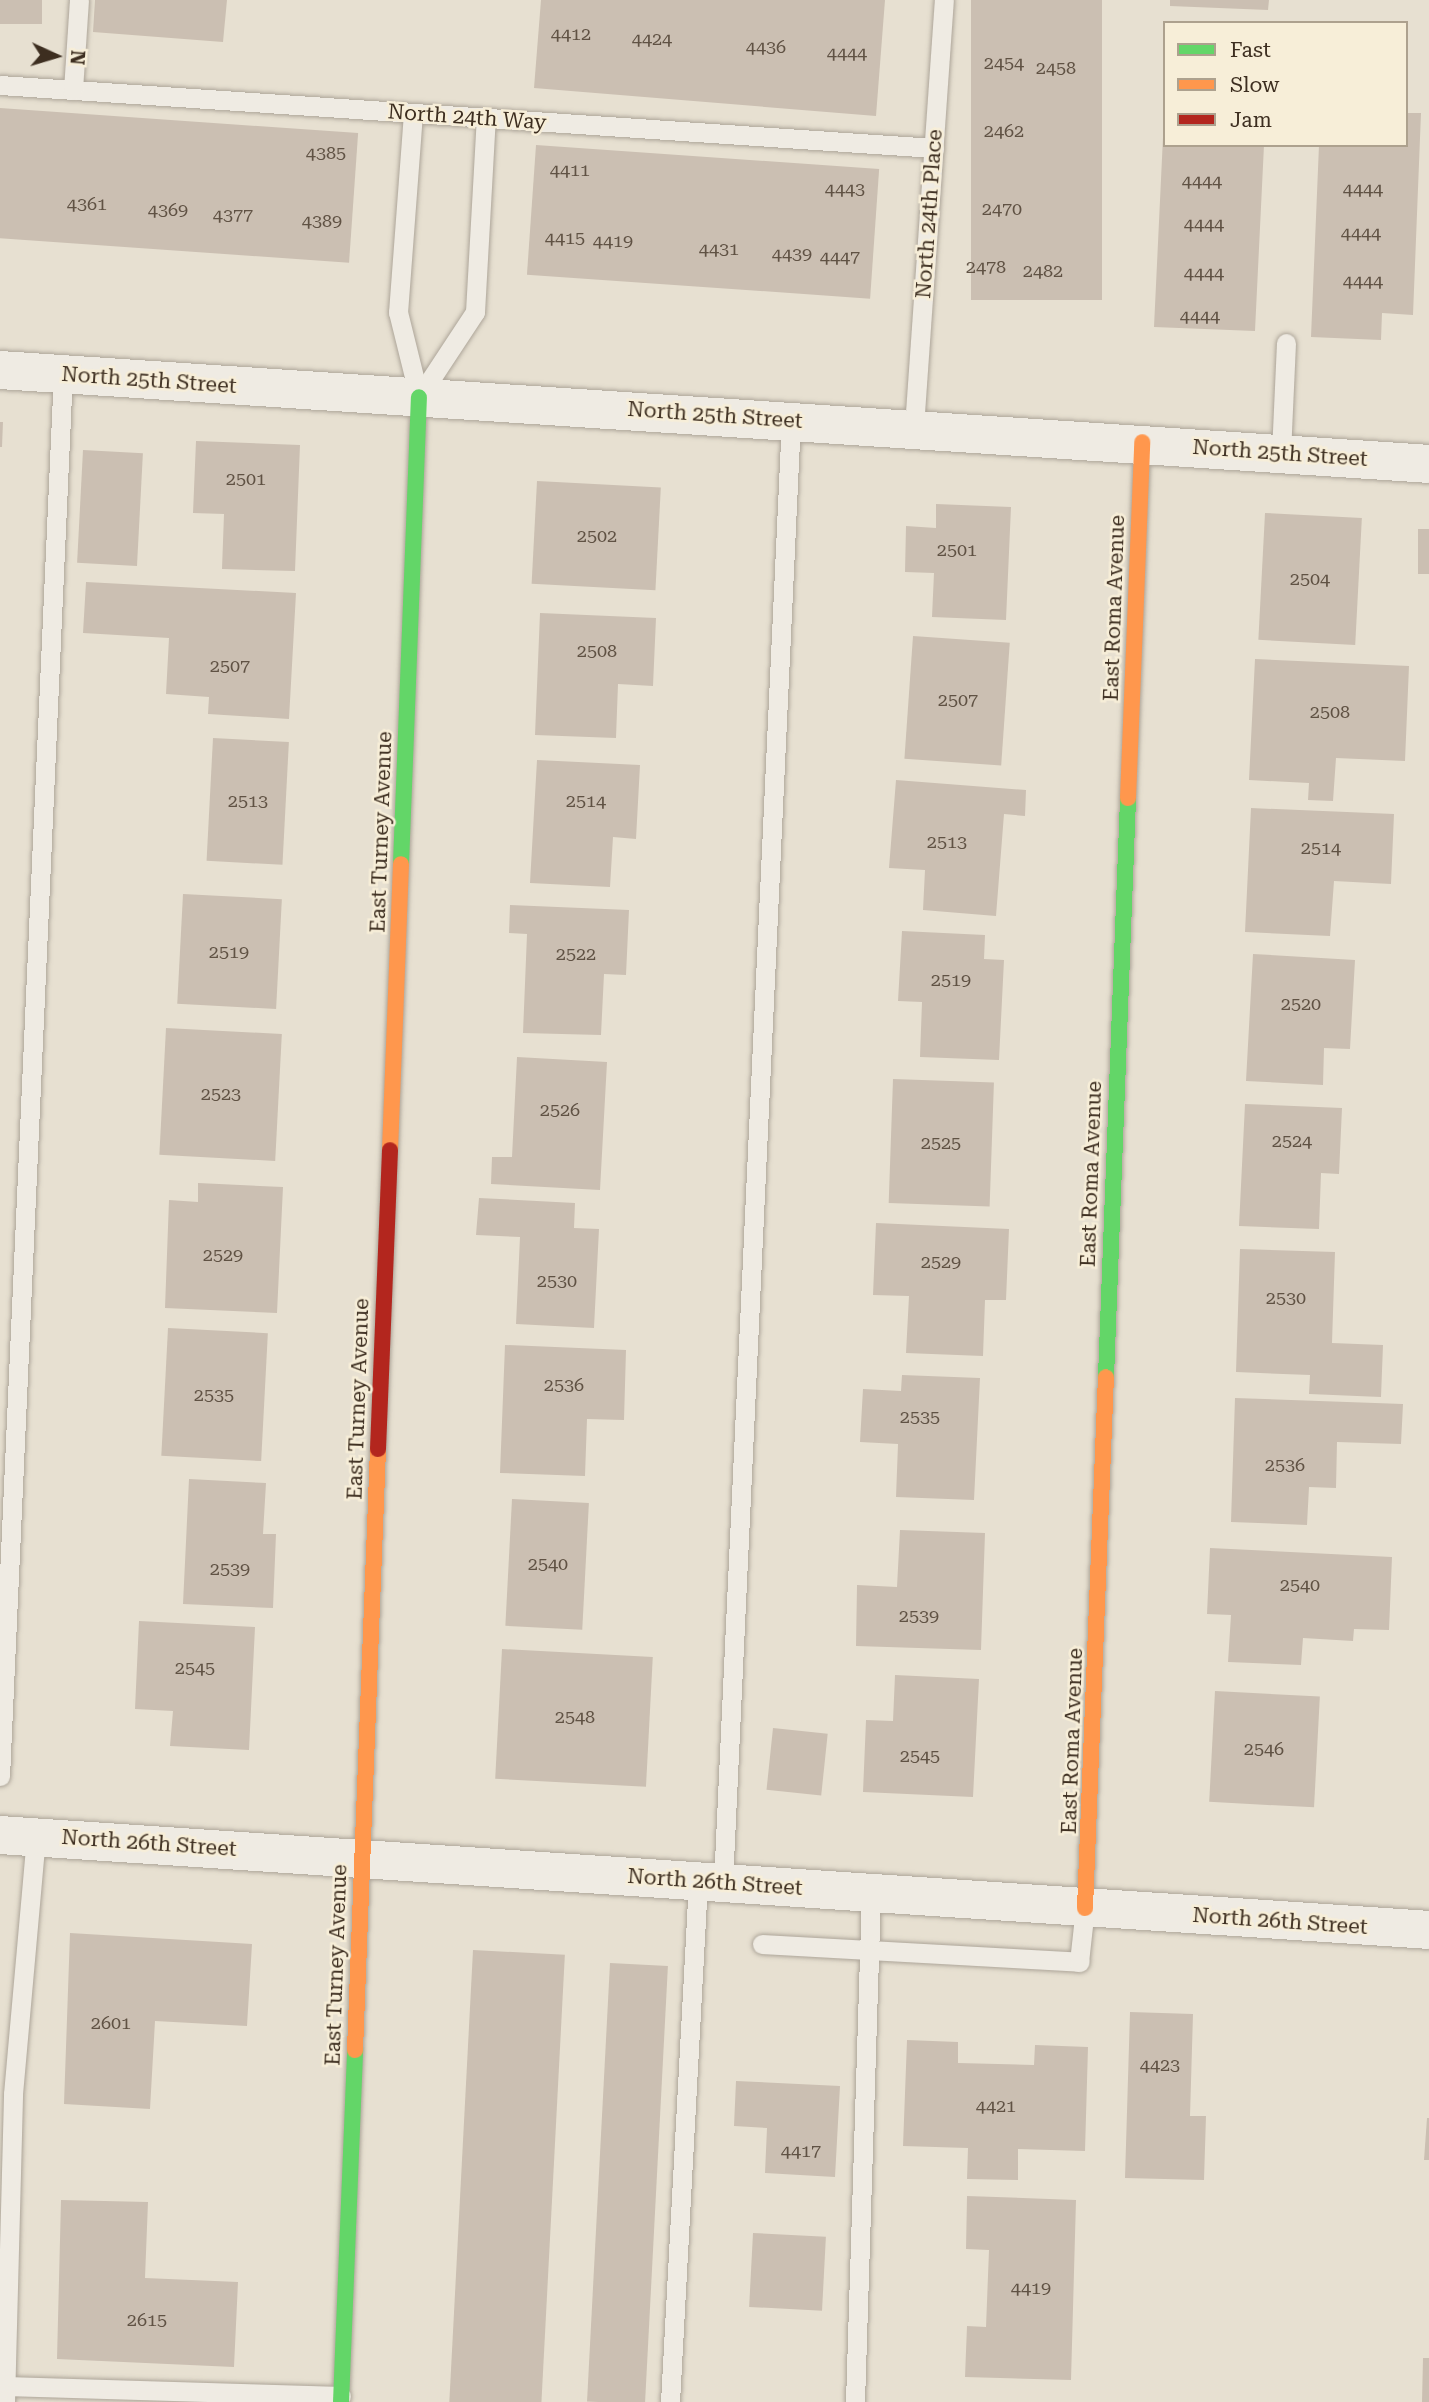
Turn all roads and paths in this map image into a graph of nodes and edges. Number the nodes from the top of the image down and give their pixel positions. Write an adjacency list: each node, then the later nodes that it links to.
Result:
1 (79, 0): 4 (lane)
2 (943, 0): 7 (lane, North 24th Place)
3 (0, 85): 4 (lane, North 24th Way)
4 (73, 90): 5 (lane, North 24th Way)
5 (413, 113): 6 (lane, North 24th Way); 11 (lane)
6 (486, 118): 7 (lane, North 24th Way); 11 (lane)
7 (934, 148): 13 (lane, North 24th Place)
8 (1286, 343): 15 (lane)
9 (0, 370): 10 (street, North 25th Street)
10 (63, 375): 11 (street, North 25th Street); 17 (lane)
11 (419, 397): 12 (street, North 25th Street); 19 (street, East Turney Avenue)
12 (791, 419): 13 (street, North 25th Street); 20 (lane)
13 (914, 427): 14 (street, North 25th Street)
14 (1142, 442): 15 (street, North 25th Street); 22 (street, East Roma Avenue)
15 (1281, 453): 16 (street, North 25th Street)
16 (1429, 464)
17 (0, 1776)
18 (18, 1835): 19 (street, North 26th Street); 26 (lane)
19 (360, 1856): 20 (street, North 26th Street); 27 (street, East Turney Avenue)
20 (710, 1882): 21 (street, North 26th Street); 28 (lane)
21 (871, 1893): 22 (street, North 26th Street); 25 (lane)
22 (1085, 1908): 23 (street, North 26th Street); 25 (lane)
23 (1429, 1930)
24 (762, 1944): 25 (lane)
25 (870, 1952): 29 (lane)
26 (6, 2394): 27 (lane)
27 (341, 2399)
28 (670, 2402)
29 (855, 2402)

